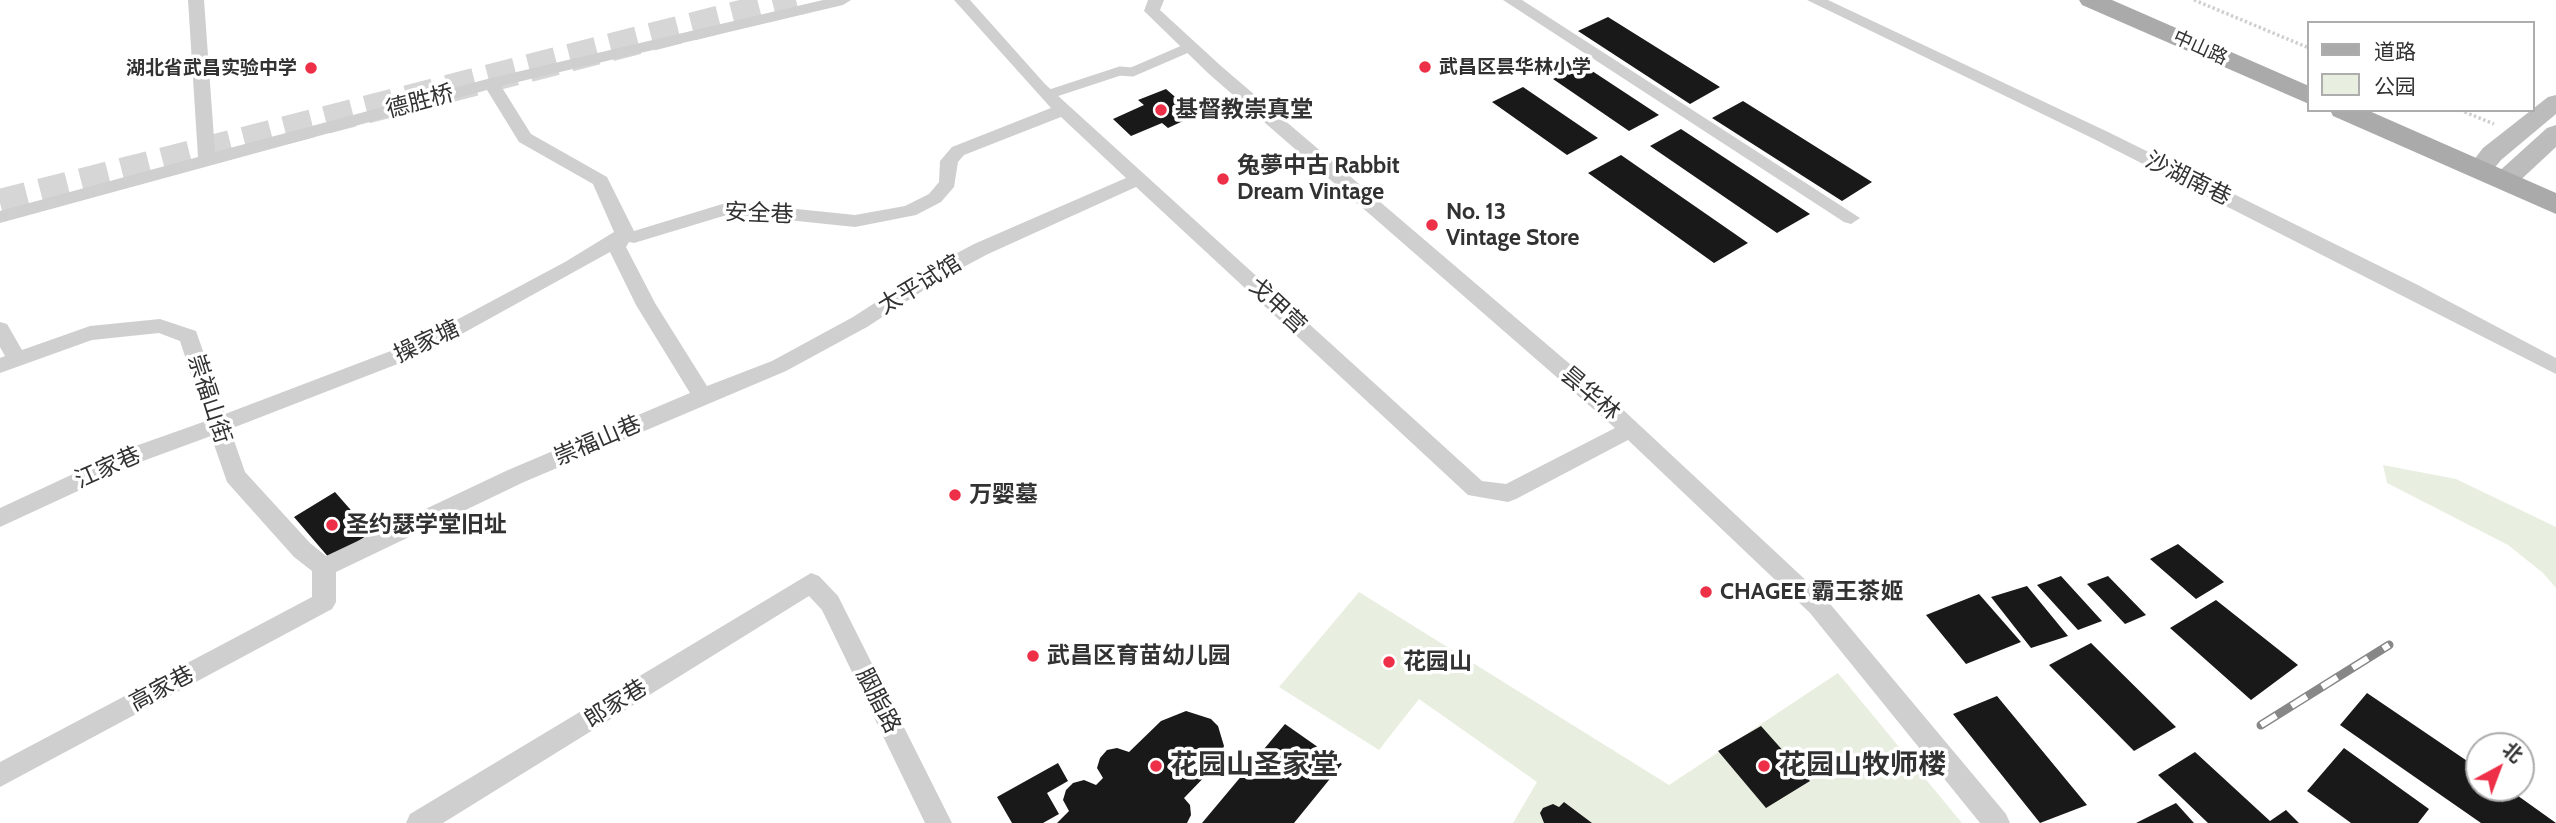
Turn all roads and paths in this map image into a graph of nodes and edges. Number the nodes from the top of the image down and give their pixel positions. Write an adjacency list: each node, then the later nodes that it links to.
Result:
1 (196, 0): 21 (street)
2 (843, 0): 13 (street, 德胜桥)
3 (962, 0): 14 (street, 戈甲营)
4 (1156, 0): 10 (street, 昙华林)
5 (1511, 0): 27 (street)
6 (1815, 0): 31 (street, 沙湖南巷)
7 (2091, 0): 15 (main road, 中山路)
8 (2136, 0): 12 (main road, 中山路)
9 (2194, 0): 11 (path)
10 (1191, 47): 14 (lane); 34 (street, 昙华林)
11 (2308, 48)
12 (2308, 75)
13 (491, 83): 26 (street, 德胜桥); 28 (street)
14 (1047, 95): 17 (street, 戈甲营)
15 (2308, 96)
16 (2556, 102): 22 (main road)
17 (1063, 110): 23 (street, 戈甲营); 28 (street, 安全巷)
18 (2348, 112): 22 (main road)
19 (2396, 112): 22 (main road)
20 (2556, 133): 22 (main road)
21 (207, 158)
22 (2498, 167): 24 (main road); 25 (main road)
23 (1138, 178): 32 (street, 太平试馆); 34 (street, 戈甲营)
24 (2556, 181)
25 (2556, 204)
26 (0, 217)
27 (1851, 218)
28 (625, 234): 32 (street); 33 (street, 操家塘)
29 (0, 329): 30 (street)
30 (8, 363): 33 (street, 崇福山街)
31 (2556, 367)
32 (703, 396): 36 (street, 崇福山巷)
33 (217, 424): 35 (street, 江家巷); 36 (street, 崇福山街)
34 (1631, 429): 41 (street, 昙华林)
35 (0, 518)
36 (324, 566): 38 (street, 高家巷)
37 (811, 583): 39 (street, 郎家巷); 40 (street, 胭脂路)
38 (0, 775)
39 (419, 823)
40 (939, 823)
41 (1997, 823)

